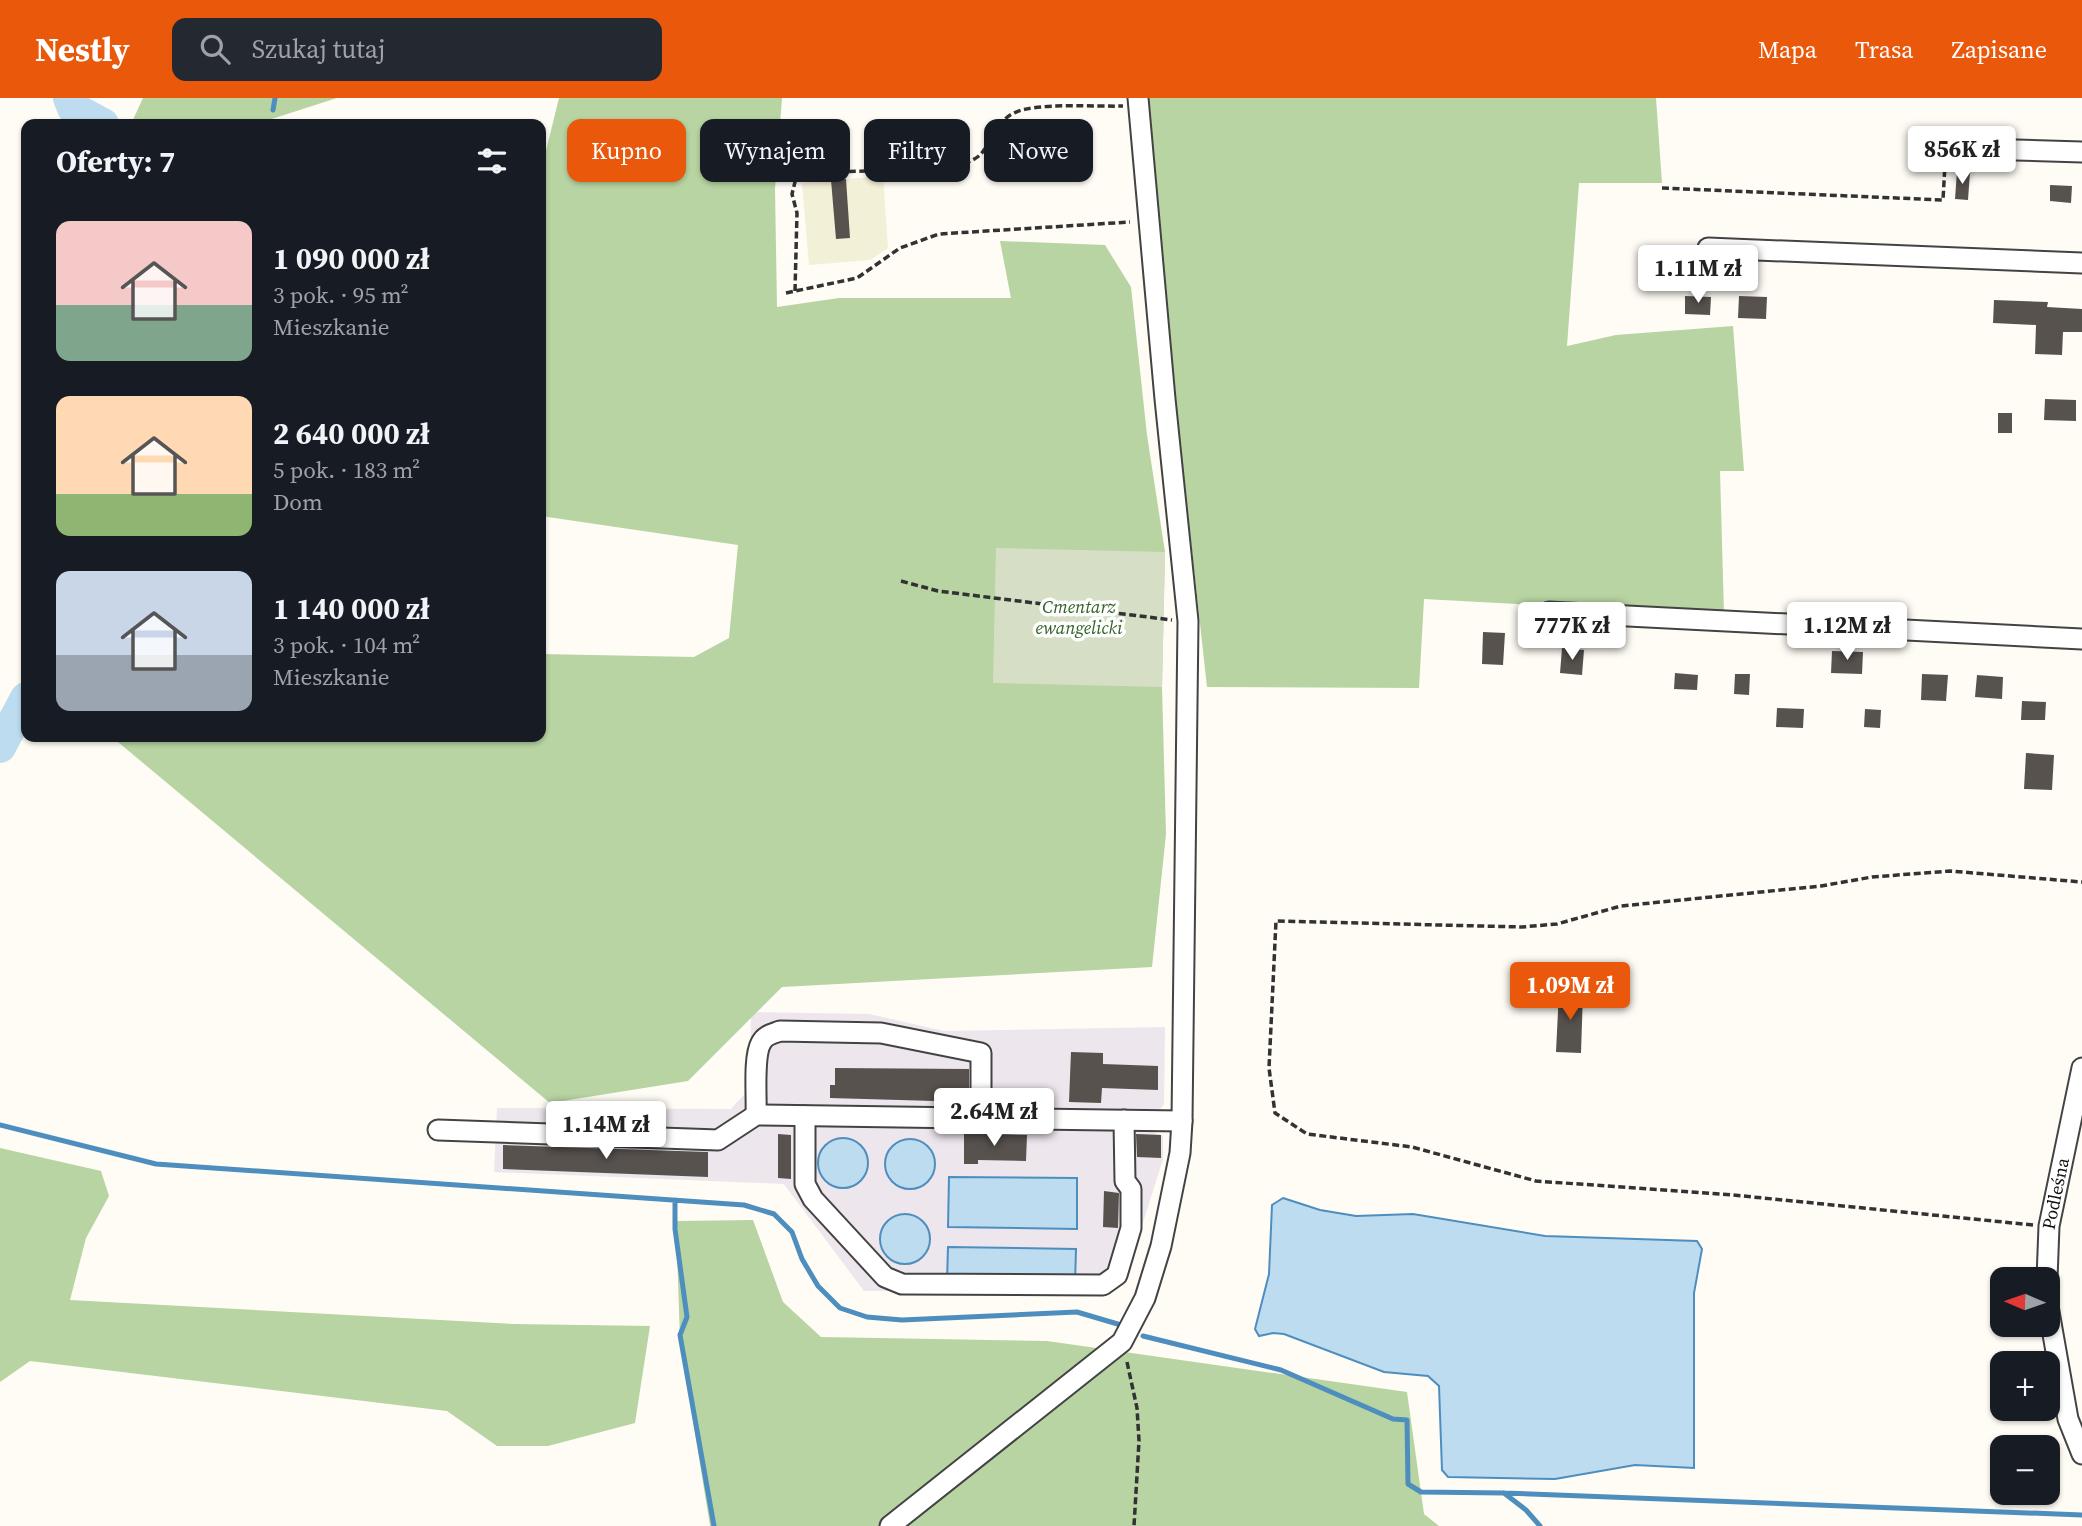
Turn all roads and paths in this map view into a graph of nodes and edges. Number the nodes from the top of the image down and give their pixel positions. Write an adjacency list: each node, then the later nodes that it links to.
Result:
1 (1138, 102): 5 (street); 8 (path)
2 (1945, 148): 3 (street); 4 (path)
3 (2082, 152)
4 (1662, 188)
5 (1150, 220): 8 (path); 12 (street)
6 (1708, 248): 7 (street)
7 (2082, 263)
8 (795, 291): 9 (path)
9 (786, 293)
10 (901, 581): 12 (path)
11 (1549, 612): 13 (street)
12 (1188, 621): 20 (street)
13 (2082, 639)
14 (2082, 882): 22 (path)
15 (2082, 1068): 22 (street, Podleśna)
16 (757, 1115): 17 (street); 18 (street); 21 (street)
17 (805, 1115): 18 (street); 19 (street)
18 (981, 1117): 19 (street)
19 (1124, 1120): 20 (street)
20 (1182, 1121): 25 (street)
21 (438, 1130)
22 (2049, 1226): 23 (street, Podleśna)
23 (2047, 1267)
24 (2053, 1337): 26 (street)
25 (1122, 1342): 27 (street); 28 (path)
26 (2082, 1454)
27 (890, 1526)
28 (1134, 1526)

